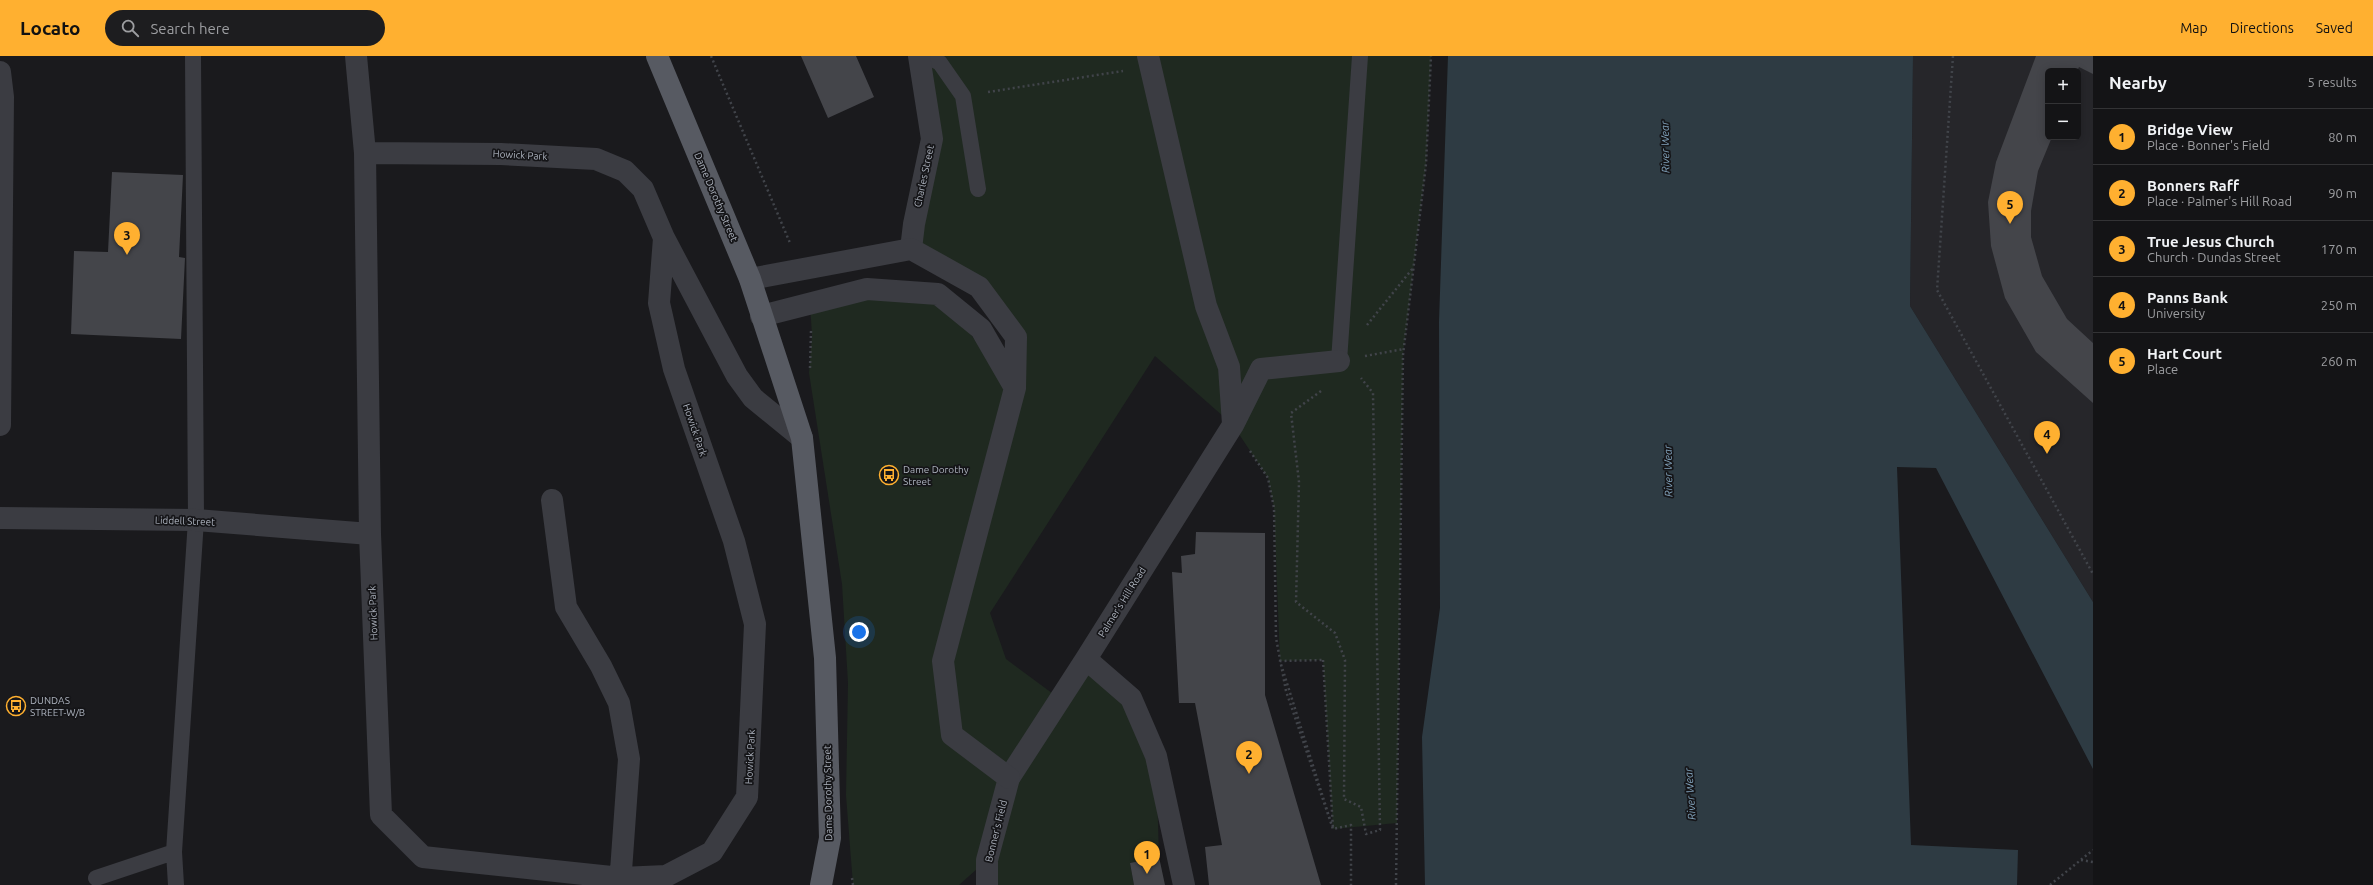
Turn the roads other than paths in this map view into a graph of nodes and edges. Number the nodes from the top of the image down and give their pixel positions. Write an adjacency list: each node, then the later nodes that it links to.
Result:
1 (193, 56): 22 (lane)
2 (356, 56): 9 (street, Howick Park)
3 (658, 56): 13 (main road, Dame Dorothy Street)
4 (920, 56): 12 (street, Charles Street)
5 (928, 56): 10 (lane)
6 (1360, 56): 15 (lane)
7 (1150, 61): 18 (street)
8 (0, 72): 17 (street)
9 (365, 153): 11 (street, Howick Park); 23 (street, Howick Park)
10 (978, 189)
11 (664, 238): 19 (street); 28 (street, Howick Park)
12 (911, 249): 13 (street); 16 (street)
13 (750, 279): 14 (main road, Dame Dorothy Street)
14 (761, 316): 16 (street); 19 (main road, Dame Dorothy Street)
15 (1339, 360): 18 (street, Palmer's Hill Road)
16 (1015, 388): 25 (street)
17 (0, 425)
18 (1233, 425): 24 (street, Palmer's Hill Road)
19 (802, 438): 30 (main road, Dame Dorothy Street)
20 (552, 500): 28 (street)
21 (0, 518): 22 (street, Liddell Street)
22 (196, 520): 23 (street, Liddell Street); 26 (lane)
23 (370, 534): 28 (street, Howick Park)
24 (1086, 660): 25 (street, Palmer's Hill Road); 32 (street)
25 (1009, 778): 31 (street, Bonner's Field)
26 (174, 852): 27 (lane); 29 (lane)
27 (96, 878)
28 (620, 882)
29 (176, 885)
30 (821, 885)
31 (987, 885)
32 (1184, 885)

